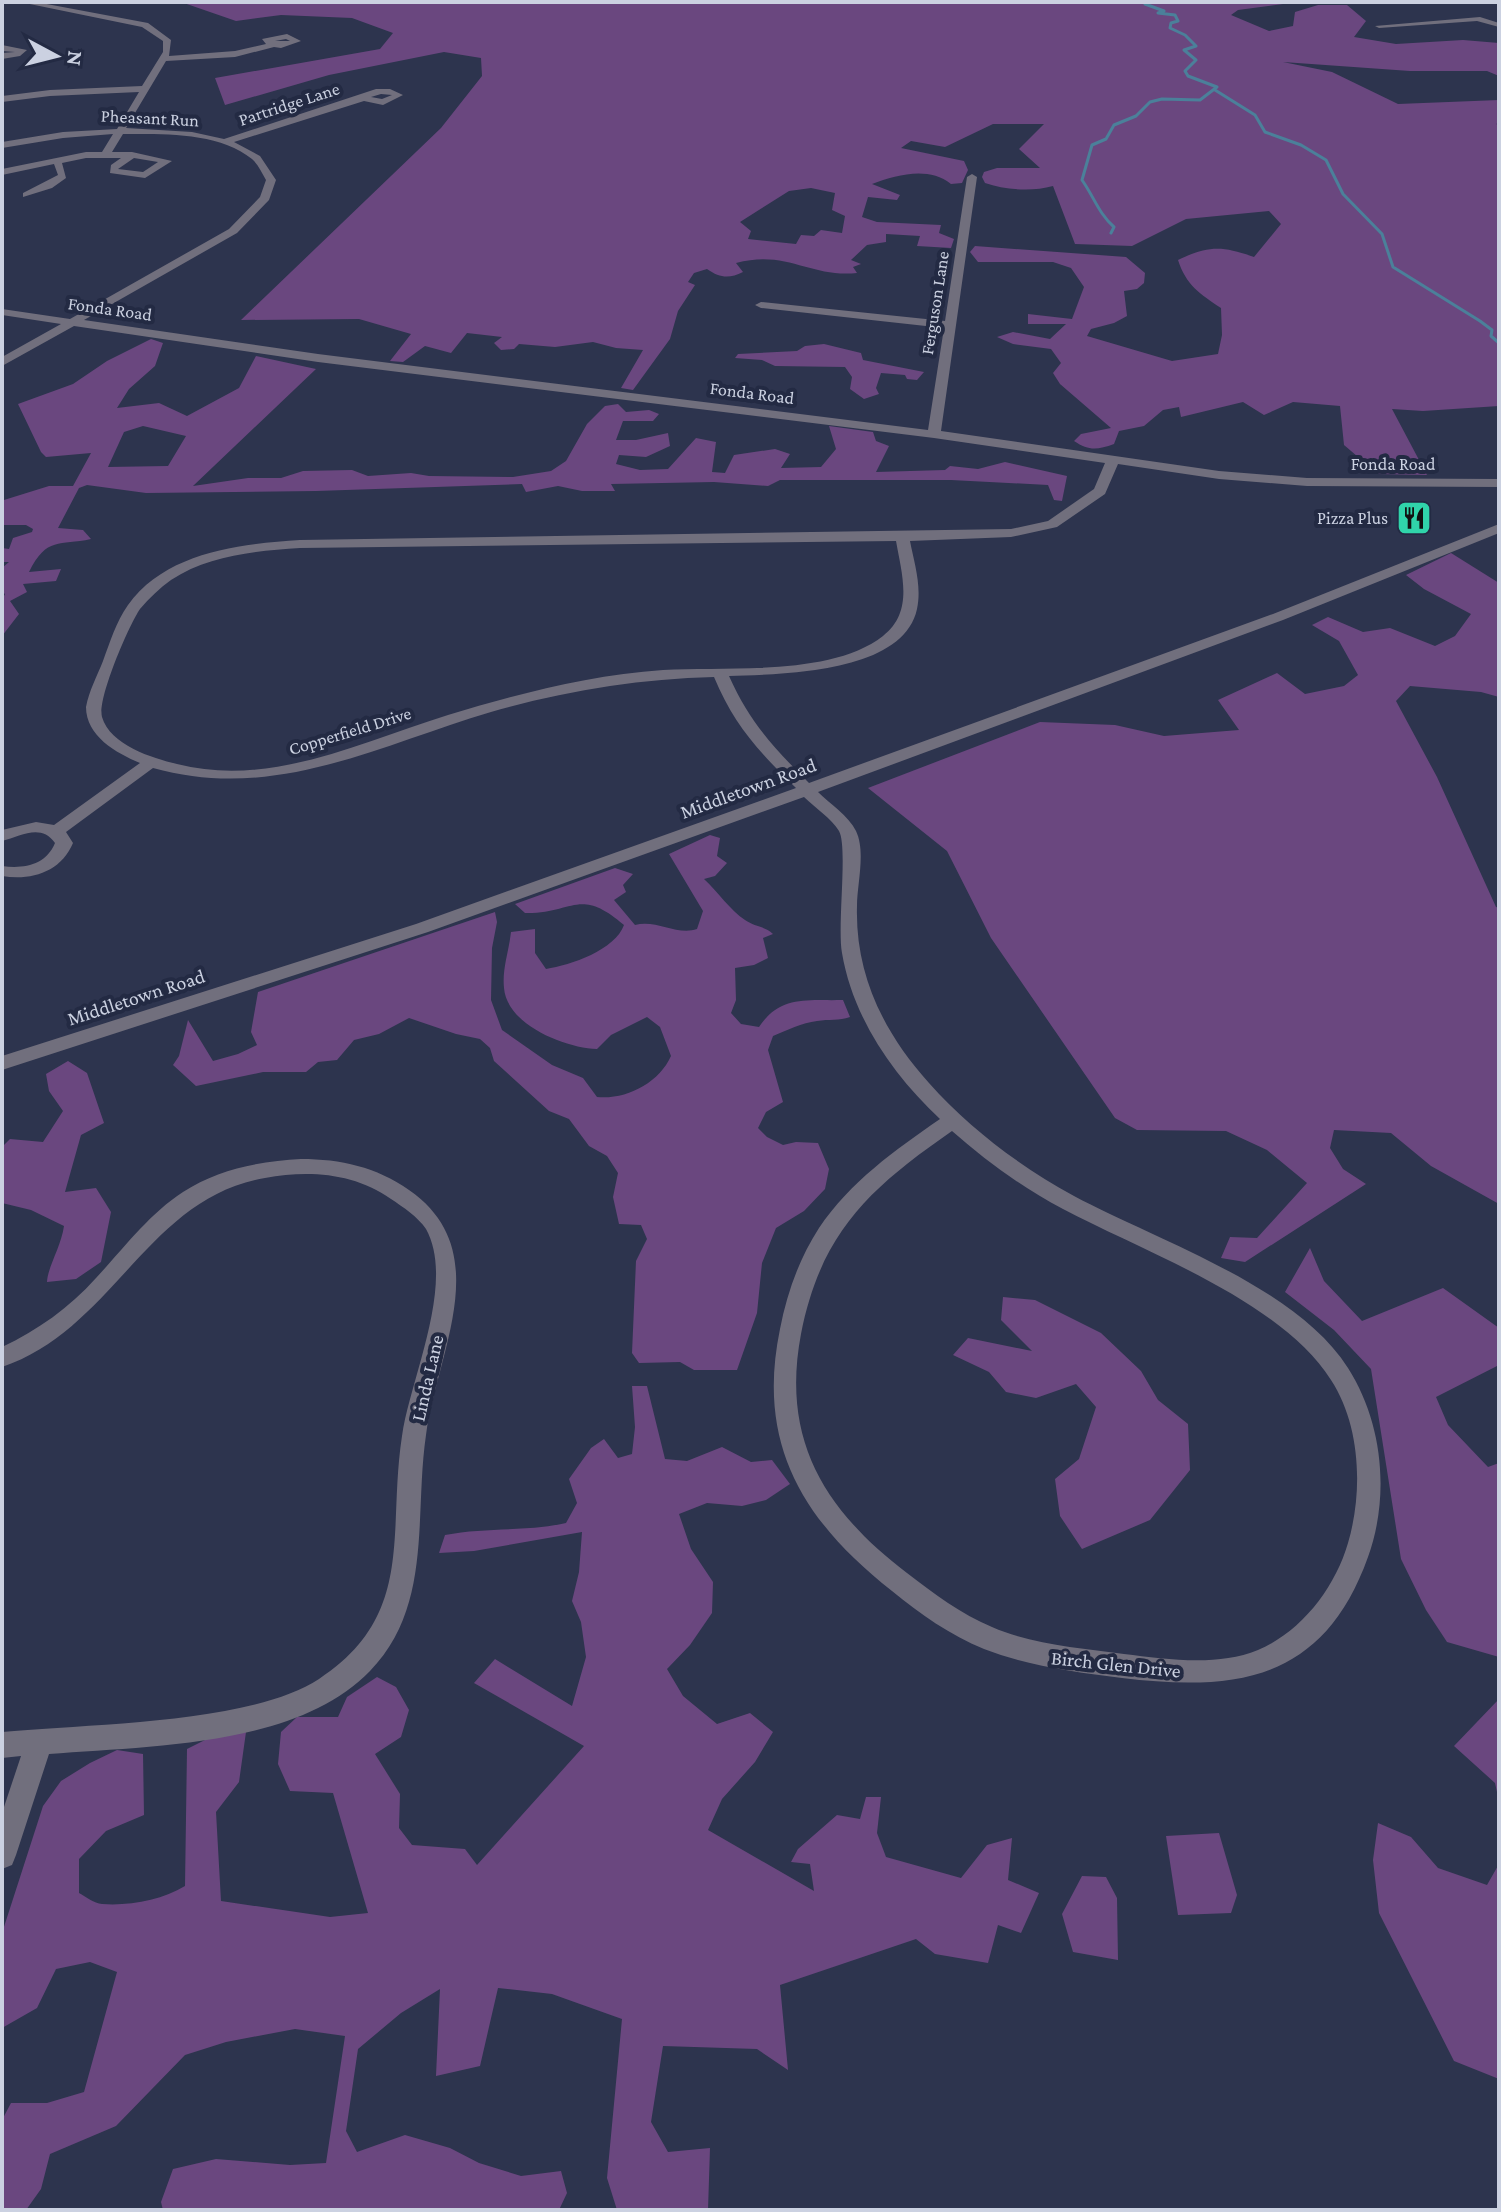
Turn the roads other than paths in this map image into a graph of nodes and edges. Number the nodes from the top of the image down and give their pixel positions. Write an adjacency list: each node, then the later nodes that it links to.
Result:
1 (24, 2): 7 (street)
2 (1499, 25): 3 (street)
3 (1379, 26)
4 (271, 45): 7 (street)
5 (2, 48): 6 (street)
6 (2, 56)
7 (162, 59): 8 (street)
8 (142, 89): 10 (street); 11 (street)
9 (364, 98): 12 (street, Partridge Lane)
10 (2, 99)
11 (119, 130): 12 (street, Pheasant Run); 13 (street, Pheasant Run); 14 (street)
12 (224, 142): 22 (street, Pheasant Run)
13 (2, 145)
14 (106, 154): 15 (street); 16 (street)
15 (132, 155)
16 (57, 161): 17 (street); 19 (street)
17 (2, 172)
18 (972, 177): 23 (street, Ferguson Lane)
19 (27, 195)
20 (761, 305): 23 (street)
21 (2, 312): 22 (street, Fonda Road)
22 (73, 322): 24 (street, Pheasant Run); 25 (street, Fonda Road)
23 (949, 325): 25 (street, Ferguson Lane)
24 (2, 362)
25 (934, 434): 26 (street, Fonda Road)
26 (1113, 460): 27 (street, Fonda Road); 29 (street, Copperfield Drive)
27 (1499, 483)
28 (1499, 528): 32 (street, Middletown Road)
29 (902, 537): 30 (street, Copperfield Drive); 31 (street, Copperfield Drive)
30 (720, 673): 31 (street, Copperfield Drive); 32 (street, Birch Glen Drive)
31 (151, 762): 33 (street)
32 (809, 789): 36 (street, Middletown Road); 37 (street, Birch Glen Drive)
33 (56, 831): 34 (street); 35 (street)
34 (2, 836)
35 (2, 871)
36 (2, 1063)
37 (951, 1122): 37 (street, Birch Glen Drive)
38 (2, 1358): 39 (street, Linda Lane)
39 (40, 1741): 40 (street, Linda Lane); 41 (street)
40 (2, 1745)
41 (2, 1855)

